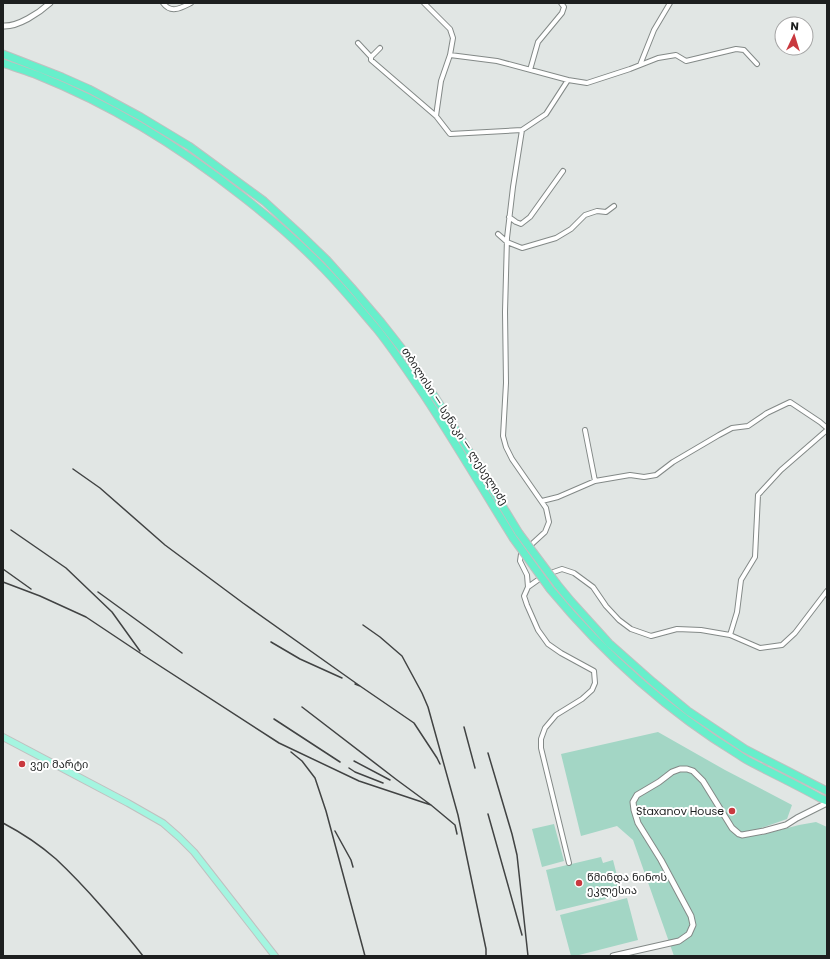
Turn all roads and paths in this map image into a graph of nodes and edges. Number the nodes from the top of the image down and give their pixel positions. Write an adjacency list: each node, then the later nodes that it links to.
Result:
1 (50, 3): 7 (street)
2 (163, 3): 3 (street)
3 (191, 3)
4 (424, 3): 11 (street)
5 (561, 3): 16 (street)
6 (670, 3): 15 (street)
7 (3, 26)
8 (358, 43): 12 (street)
9 (380, 48): 12 (street)
10 (3, 54): 33 (highway, თბილისი — სენაკი — ლესელიძე, bridge)
11 (450, 55): 16 (street); 18 (street)
12 (371, 57): 18 (street)
13 (3, 63): 34 (highway, თბილისი — სენაკი — ლესელიძე, bridge)
14 (757, 64): 15 (street)
15 (640, 65): 17 (street)
16 (530, 70): 17 (street)
17 (568, 80): 19 (street)
18 (436, 116): 19 (street)
19 (522, 130): 22 (street)
20 (563, 171): 22 (street)
21 (614, 206): 24 (street)
22 (509, 217): 24 (street)
23 (498, 234): 24 (street)
24 (507, 242): 28 (street)
25 (827, 429): 27 (street); 31 (street)
26 (585, 430): 27 (street)
27 (596, 480): 28 (street)
28 (542, 501): 29 (street)
29 (528, 587): 31 (street); 35 (street)
30 (827, 591): 31 (street)
31 (730, 635)
32 (3, 737): 36 (main road)
33 (827, 791)
34 (827, 802): 37 (street)
35 (568, 863)
36 (275, 956)
37 (613, 956)

